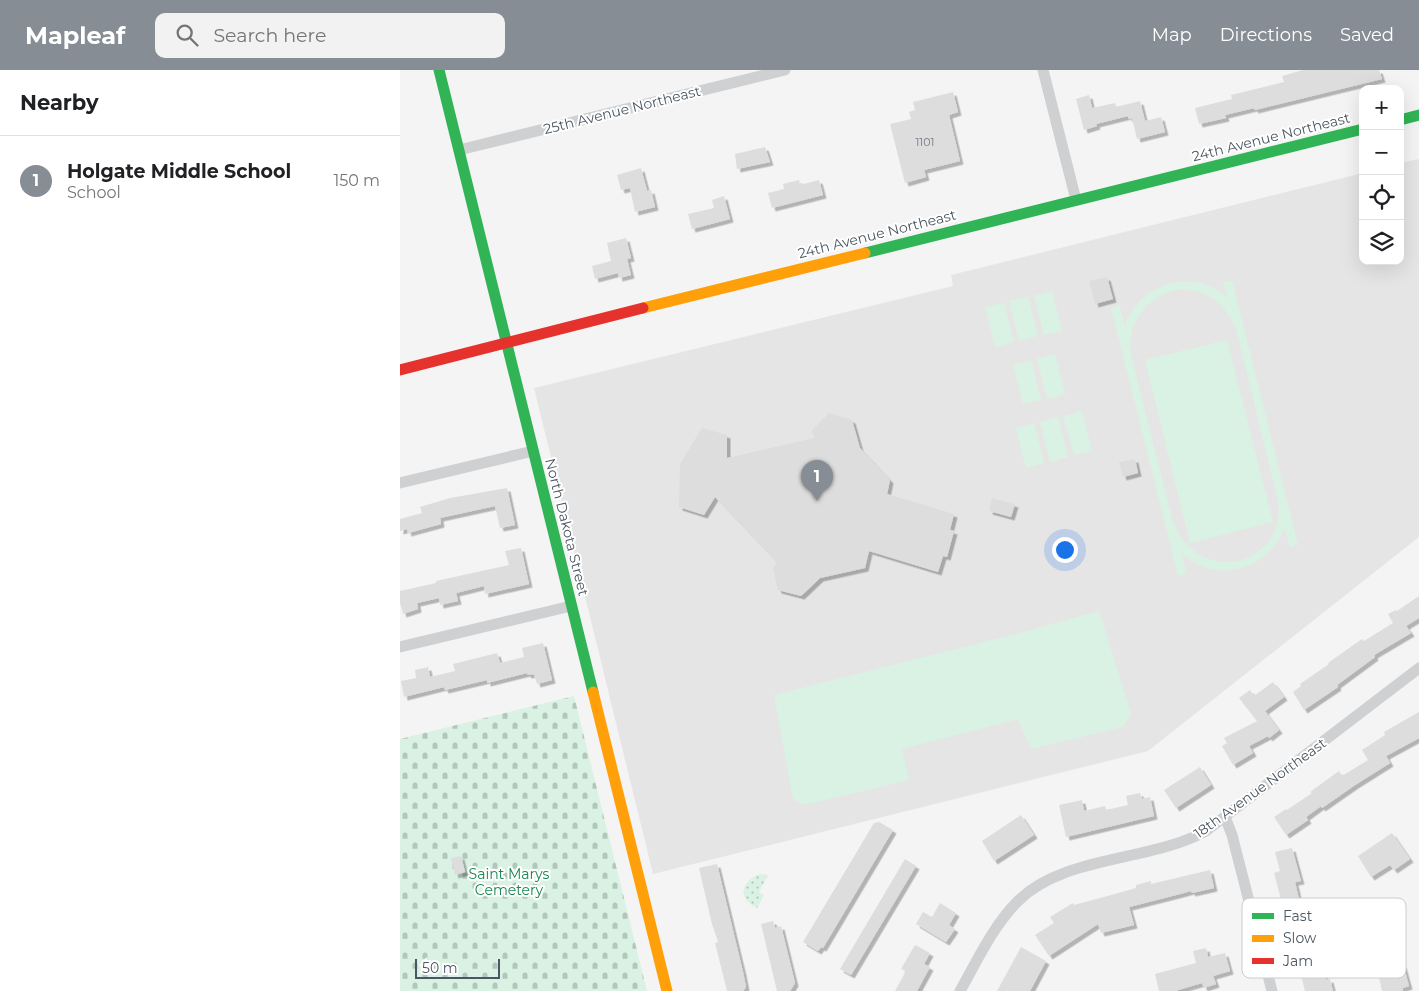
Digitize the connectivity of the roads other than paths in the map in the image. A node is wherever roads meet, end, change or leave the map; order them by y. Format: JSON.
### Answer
{"nodes":[{"id":1,"x":439,"y":70,"type":"edge"},
{"id":2,"x":785,"y":70,"type":"edge"},
{"id":3,"x":1043,"y":70,"type":"edge"},
{"id":4,"x":1419,"y":115,"type":"edge"},
{"id":5,"x":1404,"y":119,"type":"edge"},
{"id":6,"x":1359,"y":130,"type":"edge"},
{"id":7,"x":459,"y":150,"type":"junction"},
{"id":8,"x":1076,"y":200,"type":"junction"},
{"id":9,"x":506,"y":342,"type":"junction"},
{"id":10,"x":400,"y":370,"type":"edge"},
{"id":11,"x":534,"y":451,"type":"junction"},
{"id":12,"x":400,"y":483,"type":"edge"},
{"id":13,"x":571,"y":606,"type":"junction"},
{"id":14,"x":400,"y":647,"type":"edge"},
{"id":15,"x":1419,"y":668,"type":"edge"},
{"id":16,"x":1225,"y":817,"type":"junction"},
{"id":17,"x":1248,"y":898,"type":"edge"},
{"id":18,"x":1269,"y":978,"type":"edge"},
{"id":19,"x":667,"y":991,"type":"edge"},
{"id":20,"x":960,"y":991,"type":"edge"},
{"id":21,"x":1272,"y":991,"type":"edge"}],
"edges":[{"from":1,"to":7,"type":"main road","name":"North Dakota Street"},
{"from":2,"to":7,"type":"street","name":"25th Avenue Northeast"},
{"from":3,"to":8,"type":"street"},
{"from":4,"to":5,"type":"main road"},
{"from":6,"to":8,"type":"main road","name":"24th Avenue Northeast"},
{"from":7,"to":9,"type":"main road","name":"North Dakota Street"},
{"from":8,"to":9,"type":"main road","name":"24th Avenue Northeast"},
{"from":9,"to":10,"type":"main road","name":"24th Avenue Northeast"},
{"from":9,"to":11,"type":"main road","name":"North Dakota Street"},
{"from":11,"to":12,"type":"street"},
{"from":11,"to":13,"type":"main road","name":"North Dakota Street"},
{"from":13,"to":14,"type":"street"},
{"from":13,"to":19,"type":"main road","name":"North Dakota Street"},
{"from":15,"to":16,"type":"street","name":"18th Avenue Northeast"},
{"from":16,"to":17,"type":"street"},
{"from":16,"to":20,"type":"street","name":"18th Avenue Northeast"},
{"from":18,"to":21,"type":"street"}]}
